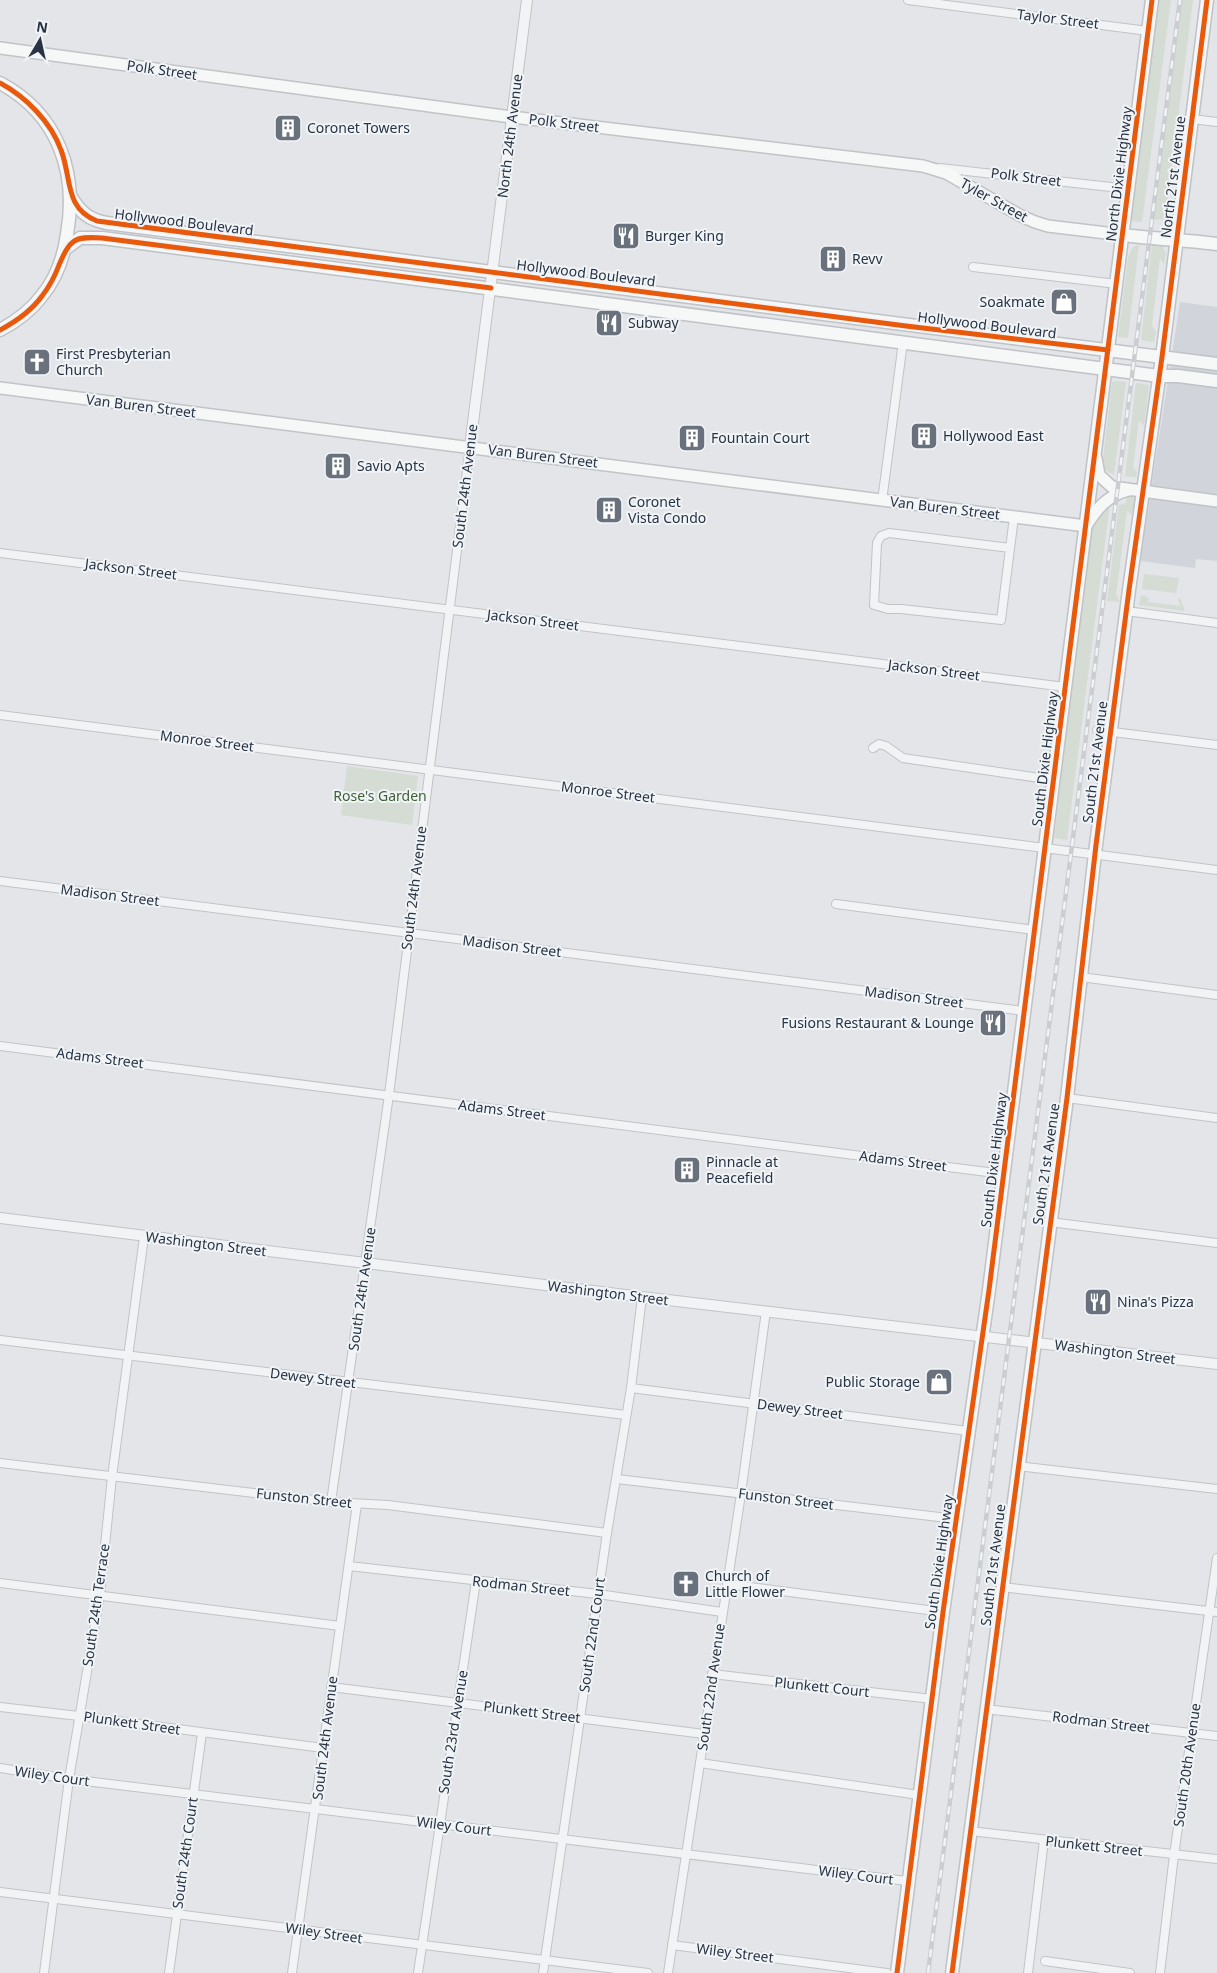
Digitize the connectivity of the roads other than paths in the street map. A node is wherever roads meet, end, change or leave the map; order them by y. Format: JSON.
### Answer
{"nodes":[{"id":1,"x":527,"y":0,"type":"edge"},
{"id":2,"x":908,"y":0,"type":"edge"},
{"id":3,"x":1152,"y":0,"type":"edge"},
{"id":4,"x":1207,"y":0,"type":"edge"},
{"id":5,"x":1213,"y":0,"type":"edge"},
{"id":6,"x":1217,"y":0,"type":"edge"},
{"id":7,"x":1148,"y":31,"type":"junction"},
{"id":8,"x":0,"y":48,"type":"edge"},
{"id":9,"x":0,"y":83,"type":"edge"},
{"id":10,"x":512,"y":117,"type":"junction"},
{"id":11,"x":1192,"y":119,"type":"junction"},
{"id":12,"x":1217,"y":122,"type":"edge"},
{"id":13,"x":923,"y":166,"type":"junction"},
{"id":14,"x":1129,"y":189,"type":"junction"},
{"id":15,"x":71,"y":197,"type":"junction"},
{"id":16,"x":1123,"y":235,"type":"junction"},
{"id":17,"x":1177,"y":240,"type":"junction"},
{"id":18,"x":1217,"y":244,"type":"edge"},
{"id":19,"x":65,"y":249,"type":"junction"},
{"id":20,"x":973,"y":267,"type":"dead end"},
{"id":21,"x":493,"y":272,"type":"junction"},
{"id":22,"x":1116,"y":284,"type":"junction"},
{"id":23,"x":491,"y":288,"type":"junction"},
{"id":24,"x":633,"y":290,"type":"junction"},
{"id":25,"x":594,"y":301,"type":"junction"},
{"id":26,"x":0,"y":330,"type":"edge"},
{"id":27,"x":1020,"y":340,"type":"junction"},
{"id":28,"x":903,"y":342,"type":"junction"},
{"id":29,"x":1022,"y":356,"type":"junction"},
{"id":30,"x":1162,"y":358,"type":"junction"},
{"id":31,"x":1107,"y":360,"type":"junction"},
{"id":32,"x":1217,"y":364,"type":"edge"},
{"id":33,"x":1159,"y":376,"type":"junction"},
{"id":34,"x":1217,"y":381,"type":"edge"},
{"id":35,"x":0,"y":388,"type":"edge"},
{"id":36,"x":470,"y":446,"type":"junction"},
{"id":37,"x":1095,"y":452,"type":"junction"},
{"id":38,"x":1129,"y":490,"type":"junction"},
{"id":39,"x":1142,"y":492,"type":"junction"},
{"id":40,"x":882,"y":501,"type":"junction"},
{"id":41,"x":1217,"y":501,"type":"edge"},
{"id":42,"x":1014,"y":517,"type":"junction"},
{"id":43,"x":1086,"y":526,"type":"junction"},
{"id":44,"x":1010,"y":548,"type":"junction"},
{"id":45,"x":0,"y":553,"type":"edge"},
{"id":46,"x":449,"y":610,"type":"junction"},
{"id":47,"x":1126,"y":611,"type":"junction"},
{"id":48,"x":1217,"y":623,"type":"edge"},
{"id":49,"x":1065,"y":687,"type":"junction"},
{"id":50,"x":0,"y":715,"type":"edge"},
{"id":51,"x":1097,"y":730,"type":"dead end"},
{"id":52,"x":1110,"y":732,"type":"junction"},
{"id":53,"x":1217,"y":745,"type":"edge"},
{"id":54,"x":873,"y":748,"type":"dead end"},
{"id":55,"x":429,"y":769,"type":"junction"},
{"id":56,"x":1054,"y":780,"type":"junction"},
{"id":57,"x":1045,"y":848,"type":"junction"},
{"id":58,"x":1094,"y":854,"type":"junction"},
{"id":59,"x":1217,"y":870,"type":"edge"},
{"id":60,"x":0,"y":881,"type":"edge"},
{"id":61,"x":836,"y":904,"type":"dead end"},
{"id":62,"x":1034,"y":930,"type":"junction"},
{"id":63,"x":409,"y":933,"type":"junction"},
{"id":64,"x":1081,"y":977,"type":"junction"},
{"id":65,"x":1217,"y":995,"type":"edge"},
{"id":66,"x":1024,"y":1011,"type":"junction"},
{"id":67,"x":0,"y":1046,"type":"edge"},
{"id":68,"x":389,"y":1095,"type":"junction"},
{"id":69,"x":1066,"y":1098,"type":"junction"},
{"id":70,"x":1217,"y":1118,"type":"edge"},
{"id":71,"x":1003,"y":1174,"type":"junction"},
{"id":72,"x":0,"y":1218,"type":"edge"},
{"id":73,"x":1050,"y":1222,"type":"junction"},
{"id":74,"x":144,"y":1237,"type":"junction"},
{"id":75,"x":1217,"y":1243,"type":"edge"},
{"id":76,"x":366,"y":1264,"type":"junction"},
{"id":77,"x":642,"y":1297,"type":"junction"},
{"id":78,"x":766,"y":1311,"type":"junction"},
{"id":79,"x":982,"y":1337,"type":"junction"},
{"id":80,"x":0,"y":1340,"type":"edge"},
{"id":81,"x":1033,"y":1342,"type":"junction"},
{"id":82,"x":129,"y":1355,"type":"junction"},
{"id":83,"x":1217,"y":1364,"type":"edge"},
{"id":84,"x":348,"y":1382,"type":"junction"},
{"id":85,"x":631,"y":1388,"type":"junction"},
{"id":86,"x":753,"y":1403,"type":"junction"},
{"id":87,"x":626,"y":1415,"type":"junction"},
{"id":88,"x":968,"y":1431,"type":"junction"},
{"id":89,"x":0,"y":1463,"type":"edge"},
{"id":90,"x":1017,"y":1466,"type":"junction"},
{"id":91,"x":112,"y":1476,"type":"junction"},
{"id":92,"x":617,"y":1479,"type":"junction"},
{"id":93,"x":1217,"y":1489,"type":"edge"},
{"id":94,"x":741,"y":1494,"type":"junction"},
{"id":95,"x":331,"y":1502,"type":"junction"},
{"id":96,"x":357,"y":1504,"type":"junction"},
{"id":97,"x":956,"y":1519,"type":"junction"},
{"id":98,"x":607,"y":1533,"type":"junction"},
{"id":99,"x":1217,"y":1558,"type":"edge"},
{"id":100,"x":349,"y":1566,"type":"junction"},
{"id":101,"x":476,"y":1580,"type":"junction"},
{"id":102,"x":0,"y":1583,"type":"edge"},
{"id":103,"x":727,"y":1584,"type":"junction"},
{"id":104,"x":1002,"y":1587,"type":"junction"},
{"id":105,"x":100,"y":1594,"type":"junction"},
{"id":106,"x":598,"y":1594,"type":"junction"},
{"id":107,"x":722,"y":1612,"type":"junction"},
{"id":108,"x":943,"y":1612,"type":"junction"},
{"id":109,"x":1213,"y":1612,"type":"edge"},
{"id":110,"x":340,"y":1626,"type":"junction"},
{"id":111,"x":712,"y":1674,"type":"junction"},
{"id":112,"x":331,"y":1687,"type":"junction"},
{"id":113,"x":932,"y":1699,"type":"junction"},
{"id":114,"x":457,"y":1702,"type":"junction"},
{"id":115,"x":0,"y":1707,"type":"edge"},
{"id":116,"x":985,"y":1709,"type":"junction"},
{"id":117,"x":79,"y":1716,"type":"junction"},
{"id":118,"x":580,"y":1717,"type":"junction"},
{"id":119,"x":202,"y":1733,"type":"junction"},
{"id":120,"x":1192,"y":1733,"type":"junction"},
{"id":121,"x":704,"y":1734,"type":"junction"},
{"id":122,"x":1217,"y":1736,"type":"edge"},
{"id":123,"x":323,"y":1748,"type":"junction"},
{"id":124,"x":700,"y":1763,"type":"junction"},
{"id":125,"x":0,"y":1768,"type":"edge"},
{"id":126,"x":69,"y":1779,"type":"junction"},
{"id":127,"x":193,"y":1794,"type":"junction"},
{"id":128,"x":919,"y":1794,"type":"junction"},
{"id":129,"x":316,"y":1808,"type":"junction"},
{"id":130,"x":439,"y":1824,"type":"junction"},
{"id":131,"x":970,"y":1831,"type":"junction"},
{"id":132,"x":562,"y":1839,"type":"junction"},
{"id":133,"x":1044,"y":1840,"type":"junction"},
{"id":134,"x":687,"y":1854,"type":"junction"},
{"id":135,"x":1174,"y":1855,"type":"junction"},
{"id":136,"x":1217,"y":1859,"type":"edge"},
{"id":137,"x":908,"y":1881,"type":"junction"},
{"id":138,"x":0,"y":1892,"type":"edge"},
{"id":139,"x":54,"y":1899,"type":"junction"},
{"id":140,"x":177,"y":1913,"type":"junction"},
{"id":141,"x":298,"y":1929,"type":"junction"},
{"id":142,"x":672,"y":1945,"type":"junction"},
{"id":143,"x":422,"y":1946,"type":"junction"},
{"id":144,"x":545,"y":1959,"type":"junction"},
{"id":145,"x":1045,"y":1961,"type":"dead end"},
{"id":146,"x":44,"y":1973,"type":"edge"},
{"id":147,"x":169,"y":1973,"type":"edge"},
{"id":148,"x":292,"y":1973,"type":"edge"},
{"id":149,"x":418,"y":1973,"type":"edge"},
{"id":150,"x":543,"y":1973,"type":"edge"},
{"id":151,"x":648,"y":1973,"type":"edge"},
{"id":152,"x":668,"y":1973,"type":"edge"},
{"id":153,"x":887,"y":1973,"type":"edge"},
{"id":154,"x":897,"y":1973,"type":"edge"},
{"id":155,"x":952,"y":1973,"type":"edge"},
{"id":156,"x":1028,"y":1973,"type":"edge"},
{"id":157,"x":1130,"y":1973,"type":"edge"},
{"id":158,"x":1160,"y":1973,"type":"edge"}],
"edges":[{"from":1,"to":10,"type":"street","name":"North 24th Avenue"},
{"from":2,"to":7,"type":"street","name":"Taylor Street"},
{"from":3,"to":7,"type":"main road","name":"North Dixie Highway"},
{"from":4,"to":11,"type":"main road","name":"North 21st Avenue"},
{"from":5,"to":6,"type":"street"},
{"from":7,"to":14,"type":"main road","name":"North Dixie Highway"},
{"from":8,"to":10,"type":"main road","name":"Polk Street"},
{"from":9,"to":15,"type":"main road"},
{"from":10,"to":13,"type":"main road","name":"Polk Street"},
{"from":10,"to":21,"type":"street","name":"North 24th Avenue"},
{"from":11,"to":12,"type":"street"},
{"from":11,"to":17,"type":"main road","name":"North 21st Avenue"},
{"from":13,"to":14,"type":"street","name":"Polk Street"},
{"from":13,"to":16,"type":"main road","name":"Tyler Street"},
{"from":14,"to":16,"type":"main road","name":"North Dixie Highway"},
{"from":15,"to":19,"type":"main road"},
{"from":15,"to":21,"type":"main road","name":"Hollywood Boulevard"},
{"from":16,"to":17,"type":"main road","name":"Tyler Street"},
{"from":16,"to":22,"type":"main road","name":"North Dixie Highway"},
{"from":17,"to":18,"type":"main road","name":"Tyler Street"},
{"from":17,"to":30,"type":"main road","name":"North 21st Avenue"},
{"from":19,"to":23,"type":"main road","name":"Hollywood Boulevard"},
{"from":19,"to":26,"type":"main road"},
{"from":20,"to":22,"type":"street"},
{"from":21,"to":23,"type":"street","name":"South 24th Avenue"},
{"from":21,"to":24,"type":"main road","name":"Hollywood Boulevard"},
{"from":22,"to":31,"type":"main road","name":"North Dixie Highway"},
{"from":23,"to":25,"type":"main road","name":"Hollywood Boulevard"},
{"from":23,"to":36,"type":"street","name":"South 24th Avenue"},
{"from":24,"to":25,"type":"main road"},
{"from":24,"to":27,"type":"main road","name":"Hollywood Boulevard"},
{"from":25,"to":28,"type":"main road","name":"Hollywood Boulevard"},
{"from":27,"to":29,"type":"main road"},
{"from":27,"to":31,"type":"main road","name":"Hollywood Boulevard"},
{"from":28,"to":29,"type":"main road","name":"Hollywood Boulevard"},
{"from":28,"to":40,"type":"street"},
{"from":29,"to":31,"type":"main road","name":"Hollywood Boulevard"},
{"from":30,"to":31,"type":"main road","name":"Hollywood Boulevard"},
{"from":30,"to":32,"type":"main road","name":"Hollywood Boulevard"},
{"from":30,"to":33,"type":"main road","name":"South 21st Avenue"},
{"from":31,"to":33,"type":"main road","name":"Hollywood Boulevard"},
{"from":31,"to":37,"type":"main road","name":"South Dixie Highway"},
{"from":33,"to":34,"type":"main road","name":"Hollywood Boulevard"},
{"from":33,"to":39,"type":"main road","name":"South 21st Avenue"},
{"from":35,"to":36,"type":"main road","name":"Van Buren Street"},
{"from":36,"to":40,"type":"main road","name":"Van Buren Street"},
{"from":36,"to":46,"type":"street","name":"South 24th Avenue"},
{"from":37,"to":38,"type":"main road"},
{"from":37,"to":43,"type":"main road","name":"South Dixie Highway"},
{"from":38,"to":39,"type":"main road"},
{"from":38,"to":43,"type":"main road"},
{"from":39,"to":41,"type":"main road"},
{"from":39,"to":47,"type":"main road","name":"South 21st Avenue"},
{"from":40,"to":42,"type":"main road","name":"Van Buren Street"},
{"from":42,"to":43,"type":"main road","name":"Van Buren Street"},
{"from":42,"to":44,"type":"street"},
{"from":43,"to":49,"type":"main road","name":"South Dixie Highway"},
{"from":44,"to":44,"type":"street"},
{"from":45,"to":46,"type":"street","name":"Jackson Street"},
{"from":46,"to":49,"type":"street","name":"Jackson Street"},
{"from":46,"to":55,"type":"street","name":"South 24th Avenue"},
{"from":47,"to":48,"type":"street"},
{"from":47,"to":52,"type":"main road","name":"South 21st Avenue"},
{"from":49,"to":56,"type":"main road","name":"South Dixie Highway"},
{"from":50,"to":55,"type":"street","name":"Monroe Street"},
{"from":51,"to":52,"type":"street"},
{"from":52,"to":53,"type":"street"},
{"from":52,"to":58,"type":"main road","name":"South 21st Avenue"},
{"from":54,"to":56,"type":"street"},
{"from":55,"to":57,"type":"street","name":"Monroe Street"},
{"from":55,"to":63,"type":"street","name":"South 24th Avenue"},
{"from":56,"to":57,"type":"main road","name":"South Dixie Highway"},
{"from":57,"to":58,"type":"street","name":"Monroe Street"},
{"from":57,"to":62,"type":"main road","name":"South Dixie Highway"},
{"from":58,"to":59,"type":"street","name":"Monroe Street"},
{"from":58,"to":64,"type":"main road","name":"South 21st Avenue"},
{"from":60,"to":63,"type":"street","name":"Madison Street"},
{"from":61,"to":62,"type":"street"},
{"from":62,"to":66,"type":"main road","name":"South Dixie Highway"},
{"from":63,"to":66,"type":"street","name":"Madison Street"},
{"from":63,"to":68,"type":"street","name":"South 24th Avenue"},
{"from":64,"to":65,"type":"street"},
{"from":64,"to":69,"type":"main road","name":"South 21st Avenue"},
{"from":66,"to":71,"type":"main road","name":"South Dixie Highway"},
{"from":67,"to":68,"type":"street","name":"Adams Street"},
{"from":68,"to":71,"type":"street","name":"Adams Street"},
{"from":68,"to":76,"type":"street","name":"South 24th Avenue"},
{"from":69,"to":70,"type":"street"},
{"from":69,"to":73,"type":"main road","name":"South 21st Avenue"},
{"from":71,"to":79,"type":"main road","name":"South Dixie Highway"},
{"from":72,"to":74,"type":"street","name":"Washington Street"},
{"from":73,"to":75,"type":"street"},
{"from":73,"to":81,"type":"main road","name":"South 21st Avenue"},
{"from":74,"to":76,"type":"street","name":"Washington Street"},
{"from":74,"to":82,"type":"street","name":"South 24th Terrace"},
{"from":76,"to":77,"type":"street","name":"Washington Street"},
{"from":76,"to":84,"type":"street","name":"South 24th Avenue"},
{"from":77,"to":78,"type":"street","name":"Washington Street"},
{"from":77,"to":85,"type":"street","name":"South 22nd Court"},
{"from":78,"to":79,"type":"street","name":"Washington Street"},
{"from":78,"to":86,"type":"street","name":"South 22nd Avenue"},
{"from":79,"to":81,"type":"street","name":"Washington Street"},
{"from":79,"to":88,"type":"main road","name":"South Dixie Highway"},
{"from":80,"to":82,"type":"street","name":"Dewey Street"},
{"from":81,"to":83,"type":"street","name":"Washington Street"},
{"from":81,"to":90,"type":"main road","name":"South 21st Avenue"},
{"from":82,"to":84,"type":"street","name":"Dewey Street"},
{"from":82,"to":91,"type":"street","name":"South 24th Terrace"},
{"from":84,"to":87,"type":"street","name":"Dewey Street"},
{"from":84,"to":95,"type":"street","name":"South 24th Avenue"},
{"from":85,"to":86,"type":"street","name":"Dewey Street"},
{"from":85,"to":87,"type":"street","name":"South 22nd Court"},
{"from":86,"to":88,"type":"street","name":"Dewey Street"},
{"from":86,"to":94,"type":"street","name":"South 22nd Avenue"},
{"from":87,"to":92,"type":"street","name":"South 22nd Court"},
{"from":88,"to":97,"type":"main road","name":"South Dixie Highway"},
{"from":89,"to":91,"type":"street","name":"Funston Street"},
{"from":90,"to":93,"type":"street"},
{"from":90,"to":104,"type":"main road","name":"South 21st Avenue"},
{"from":91,"to":95,"type":"street","name":"Funston Street"},
{"from":91,"to":105,"type":"street","name":"South 24th Terrace"},
{"from":92,"to":94,"type":"street","name":"Funston Street"},
{"from":92,"to":98,"type":"street","name":"South 22nd Court"},
{"from":94,"to":97,"type":"street","name":"Funston Street"},
{"from":94,"to":103,"type":"street","name":"South 22nd Avenue"},
{"from":95,"to":96,"type":"street","name":"Funston Street"},
{"from":96,"to":98,"type":"street","name":"Funston Street"},
{"from":96,"to":100,"type":"street","name":"South 24th Avenue"},
{"from":97,"to":108,"type":"main road","name":"South Dixie Highway"},
{"from":98,"to":106,"type":"street","name":"South 22nd Court"},
{"from":99,"to":109,"type":"street","name":"South 20th Avenue"},
{"from":100,"to":101,"type":"street","name":"Rodman Street"},
{"from":100,"to":110,"type":"street","name":"South 24th Avenue"},
{"from":101,"to":106,"type":"street","name":"Rodman Street"},
{"from":101,"to":114,"type":"street","name":"South 23rd Avenue"},
{"from":102,"to":105,"type":"street"},
{"from":103,"to":107,"type":"street","name":"South 22nd Avenue"},
{"from":103,"to":108,"type":"street"},
{"from":104,"to":109,"type":"street"},
{"from":104,"to":116,"type":"main road","name":"South 21st Avenue"},
{"from":105,"to":110,"type":"street"},
{"from":105,"to":117,"type":"street","name":"South 24th Terrace"},
{"from":106,"to":107,"type":"street","name":"Rodman Street"},
{"from":106,"to":118,"type":"street","name":"South 22nd Court"},
{"from":107,"to":111,"type":"street","name":"South 22nd Avenue"},
{"from":108,"to":113,"type":"main road","name":"South Dixie Highway"},
{"from":109,"to":120,"type":"street","name":"South 20th Avenue"},
{"from":110,"to":112,"type":"street","name":"South 24th Avenue"},
{"from":111,"to":113,"type":"street","name":"Plunkett Court"},
{"from":111,"to":121,"type":"street","name":"South 22nd Avenue"},
{"from":112,"to":114,"type":"street","name":"Plunkett Street"},
{"from":112,"to":123,"type":"street","name":"South 24th Avenue"},
{"from":113,"to":128,"type":"main road","name":"South Dixie Highway"},
{"from":114,"to":118,"type":"street","name":"Plunkett Street"},
{"from":114,"to":130,"type":"street","name":"South 23rd Avenue"},
{"from":115,"to":117,"type":"street","name":"Plunkett Street"},
{"from":116,"to":120,"type":"street","name":"Rodman Street"},
{"from":116,"to":131,"type":"main road","name":"South 21st Avenue"},
{"from":117,"to":119,"type":"street","name":"Plunkett Street"},
{"from":117,"to":126,"type":"street","name":"South 24th Terrace"},
{"from":118,"to":121,"type":"street","name":"Plunkett Street"},
{"from":118,"to":132,"type":"street","name":"South 22nd Court"},
{"from":119,"to":123,"type":"street","name":"Plunkett Street"},
{"from":119,"to":127,"type":"street","name":"South 24th Court"},
{"from":120,"to":122,"type":"street","name":"Rodman Street"},
{"from":120,"to":135,"type":"street","name":"South 20th Avenue"},
{"from":121,"to":124,"type":"street","name":"South 22nd Avenue"},
{"from":123,"to":129,"type":"street","name":"South 24th Avenue"},
{"from":124,"to":128,"type":"street"},
{"from":124,"to":134,"type":"street","name":"South 22nd Avenue"},
{"from":125,"to":126,"type":"street","name":"Wiley Court"},
{"from":126,"to":127,"type":"street","name":"Wiley Court"},
{"from":126,"to":139,"type":"street","name":"South 24th Terrace"},
{"from":127,"to":129,"type":"street","name":"Wiley Court"},
{"from":127,"to":140,"type":"street","name":"South 24th Court"},
{"from":128,"to":137,"type":"main road","name":"South Dixie Highway"},
{"from":129,"to":130,"type":"street","name":"Wiley Court"},
{"from":129,"to":141,"type":"street","name":"South 24th Avenue"},
{"from":130,"to":132,"type":"street","name":"Wiley Court"},
{"from":130,"to":143,"type":"street","name":"South 23rd Avenue"},
{"from":131,"to":133,"type":"street","name":"Plunkett Street"},
{"from":131,"to":155,"type":"main road","name":"South 21st Avenue"},
{"from":132,"to":134,"type":"street","name":"Wiley Court"},
{"from":132,"to":144,"type":"street","name":"South 22nd Court"},
{"from":133,"to":135,"type":"street","name":"Plunkett Street"},
{"from":133,"to":156,"type":"street"},
{"from":134,"to":137,"type":"street","name":"Wiley Court"},
{"from":134,"to":142,"type":"street","name":"South 22nd Avenue"},
{"from":135,"to":136,"type":"street","name":"Plunkett Street"},
{"from":135,"to":158,"type":"street","name":"South 20th Avenue"},
{"from":137,"to":154,"type":"main road","name":"South Dixie Highway"},
{"from":138,"to":139,"type":"street","name":"Wiley Street"},
{"from":139,"to":140,"type":"street","name":"Wiley Street"},
{"from":139,"to":146,"type":"street","name":"South 24th Terrace"},
{"from":140,"to":141,"type":"street","name":"Wiley Street"},
{"from":140,"to":147,"type":"street","name":"South 24th Court"},
{"from":141,"to":143,"type":"street","name":"Wiley Street"},
{"from":141,"to":148,"type":"street","name":"South 24th Avenue"},
{"from":142,"to":152,"type":"street","name":"South 22nd Avenue"},
{"from":142,"to":153,"type":"street","name":"Wiley Street"},
{"from":143,"to":144,"type":"street","name":"Wiley Street"},
{"from":143,"to":149,"type":"street","name":"South 23rd Avenue"},
{"from":144,"to":150,"type":"street","name":"South 22nd Court"},
{"from":144,"to":151,"type":"street","name":"Wiley Street"},
{"from":145,"to":157,"type":"street"}]}
